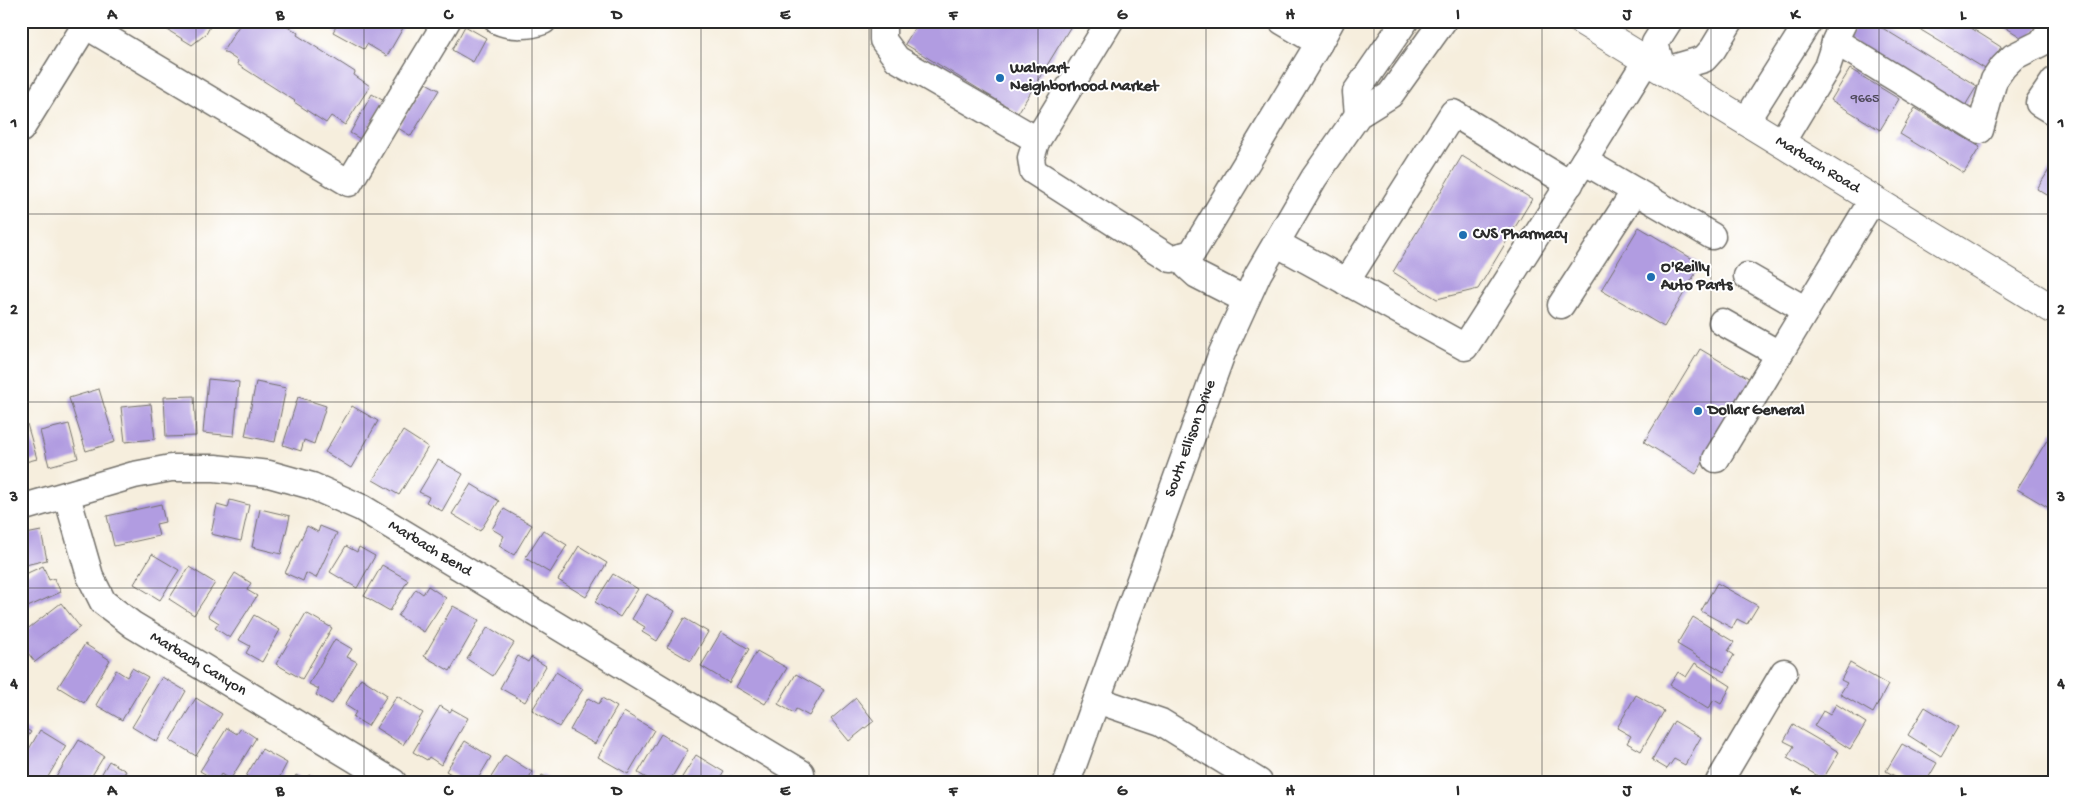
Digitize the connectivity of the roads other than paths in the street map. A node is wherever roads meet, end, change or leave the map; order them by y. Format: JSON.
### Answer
{"nodes":[{"id":1,"x":448,"y":21,"type":"edge"},
{"id":2,"x":498,"y":21,"type":"edge"},
{"id":3,"x":543,"y":21,"type":"edge"},
{"id":4,"x":883,"y":21,"type":"edge"},
{"id":5,"x":1110,"y":21,"type":"edge"},
{"id":6,"x":1405,"y":21,"type":"edge"},
{"id":7,"x":1443,"y":21,"type":"edge"},
{"id":8,"x":1668,"y":21,"type":"edge"},
{"id":9,"x":1730,"y":21,"type":"edge"},
{"id":10,"x":1809,"y":21,"type":"edge"},
{"id":11,"x":1587,"y":22,"type":"edge"},
{"id":12,"x":87,"y":23,"type":"edge"},
{"id":13,"x":2054,"y":24,"type":"edge"},
{"id":14,"x":1306,"y":27,"type":"edge"},
{"id":15,"x":1840,"y":31,"type":"edge"},
{"id":16,"x":1655,"y":66,"type":"junction"},
{"id":17,"x":2054,"y":81,"type":"edge"},
{"id":18,"x":2046,"y":108,"type":"edge"},
{"id":19,"x":1358,"y":115,"type":"junction"},
{"id":20,"x":1746,"y":121,"type":"junction"},
{"id":21,"x":21,"y":129,"type":"edge"},
{"id":22,"x":1038,"y":140,"type":"junction"},
{"id":23,"x":1781,"y":143,"type":"junction"},
{"id":24,"x":1584,"y":161,"type":"junction"},
{"id":25,"x":1570,"y":184,"type":"junction"},
{"id":26,"x":1635,"y":191,"type":"junction"},
{"id":27,"x":1873,"y":199,"type":"junction"},
{"id":28,"x":1712,"y":236,"type":"dead end"},
{"id":29,"x":1276,"y":243,"type":"junction"},
{"id":30,"x":1182,"y":256,"type":"junction"},
{"id":31,"x":1747,"y":276,"type":"dead end"},
{"id":32,"x":1346,"y":282,"type":"junction"},
{"id":33,"x":1246,"y":300,"type":"junction"},
{"id":34,"x":1561,"y":305,"type":"dead end"},
{"id":35,"x":1806,"y":310,"type":"junction"},
{"id":36,"x":2054,"y":310,"type":"edge"},
{"id":37,"x":1722,"y":322,"type":"dead end"},
{"id":38,"x":1779,"y":354,"type":"junction"},
{"id":39,"x":1716,"y":459,"type":"dead end"},
{"id":40,"x":67,"y":496,"type":"junction"},
{"id":41,"x":21,"y":508,"type":"edge"},
{"id":42,"x":1784,"y":672,"type":"dead end"},
{"id":43,"x":1097,"y":700,"type":"junction"},
{"id":44,"x":798,"y":777,"type":"edge"},
{"id":45,"x":393,"y":782,"type":"edge"},
{"id":46,"x":1067,"y":782,"type":"edge"},
{"id":47,"x":1260,"y":782,"type":"edge"},
{"id":48,"x":1719,"y":782,"type":"edge"}],
"edges":[{"from":1,"to":12,"type":"street"},
{"from":2,"to":3,"type":"street"},
{"from":4,"to":22,"type":"street"},
{"from":5,"to":22,"type":"street"},
{"from":6,"to":19,"type":"street"},
{"from":7,"to":19,"type":"street","name":"South Ellison Drive"},
{"from":8,"to":16,"type":"street"},
{"from":9,"to":16,"type":"street"},
{"from":10,"to":20,"type":"street"},
{"from":11,"to":16,"type":"main road","name":"Marbach Road"},
{"from":12,"to":21,"type":"street"},
{"from":13,"to":15,"type":"street"},
{"from":14,"to":30,"type":"street"},
{"from":15,"to":23,"type":"street"},
{"from":16,"to":20,"type":"main road","name":"Marbach Road"},
{"from":16,"to":24,"type":"street"},
{"from":17,"to":18,"type":"street"},
{"from":19,"to":29,"type":"street","name":"South Ellison Drive"},
{"from":20,"to":23,"type":"main road","name":"Marbach Road"},
{"from":22,"to":30,"type":"street"},
{"from":23,"to":27,"type":"main road","name":"Marbach Road"},
{"from":24,"to":25,"type":"street"},
{"from":24,"to":26,"type":"street"},
{"from":25,"to":32,"type":"street"},
{"from":25,"to":32,"type":"street"},
{"from":26,"to":28,"type":"street"},
{"from":26,"to":34,"type":"street"},
{"from":27,"to":35,"type":"street"},
{"from":27,"to":36,"type":"main road","name":"Marbach Road"},
{"from":29,"to":32,"type":"street"},
{"from":29,"to":33,"type":"street","name":"South Ellison Drive"},
{"from":30,"to":33,"type":"street"},
{"from":31,"to":35,"type":"street"},
{"from":33,"to":43,"type":"street","name":"South Ellison Drive"},
{"from":35,"to":38,"type":"street"},
{"from":37,"to":38,"type":"street"},
{"from":38,"to":39,"type":"street"},
{"from":40,"to":41,"type":"street","name":"Marbach Bend"},
{"from":40,"to":44,"type":"street","name":"Marbach Bend"},
{"from":40,"to":45,"type":"street","name":"Marbach Canyon"},
{"from":42,"to":48,"type":"street"},
{"from":43,"to":46,"type":"street","name":"South Ellison Drive"},
{"from":43,"to":47,"type":"street"}]}
